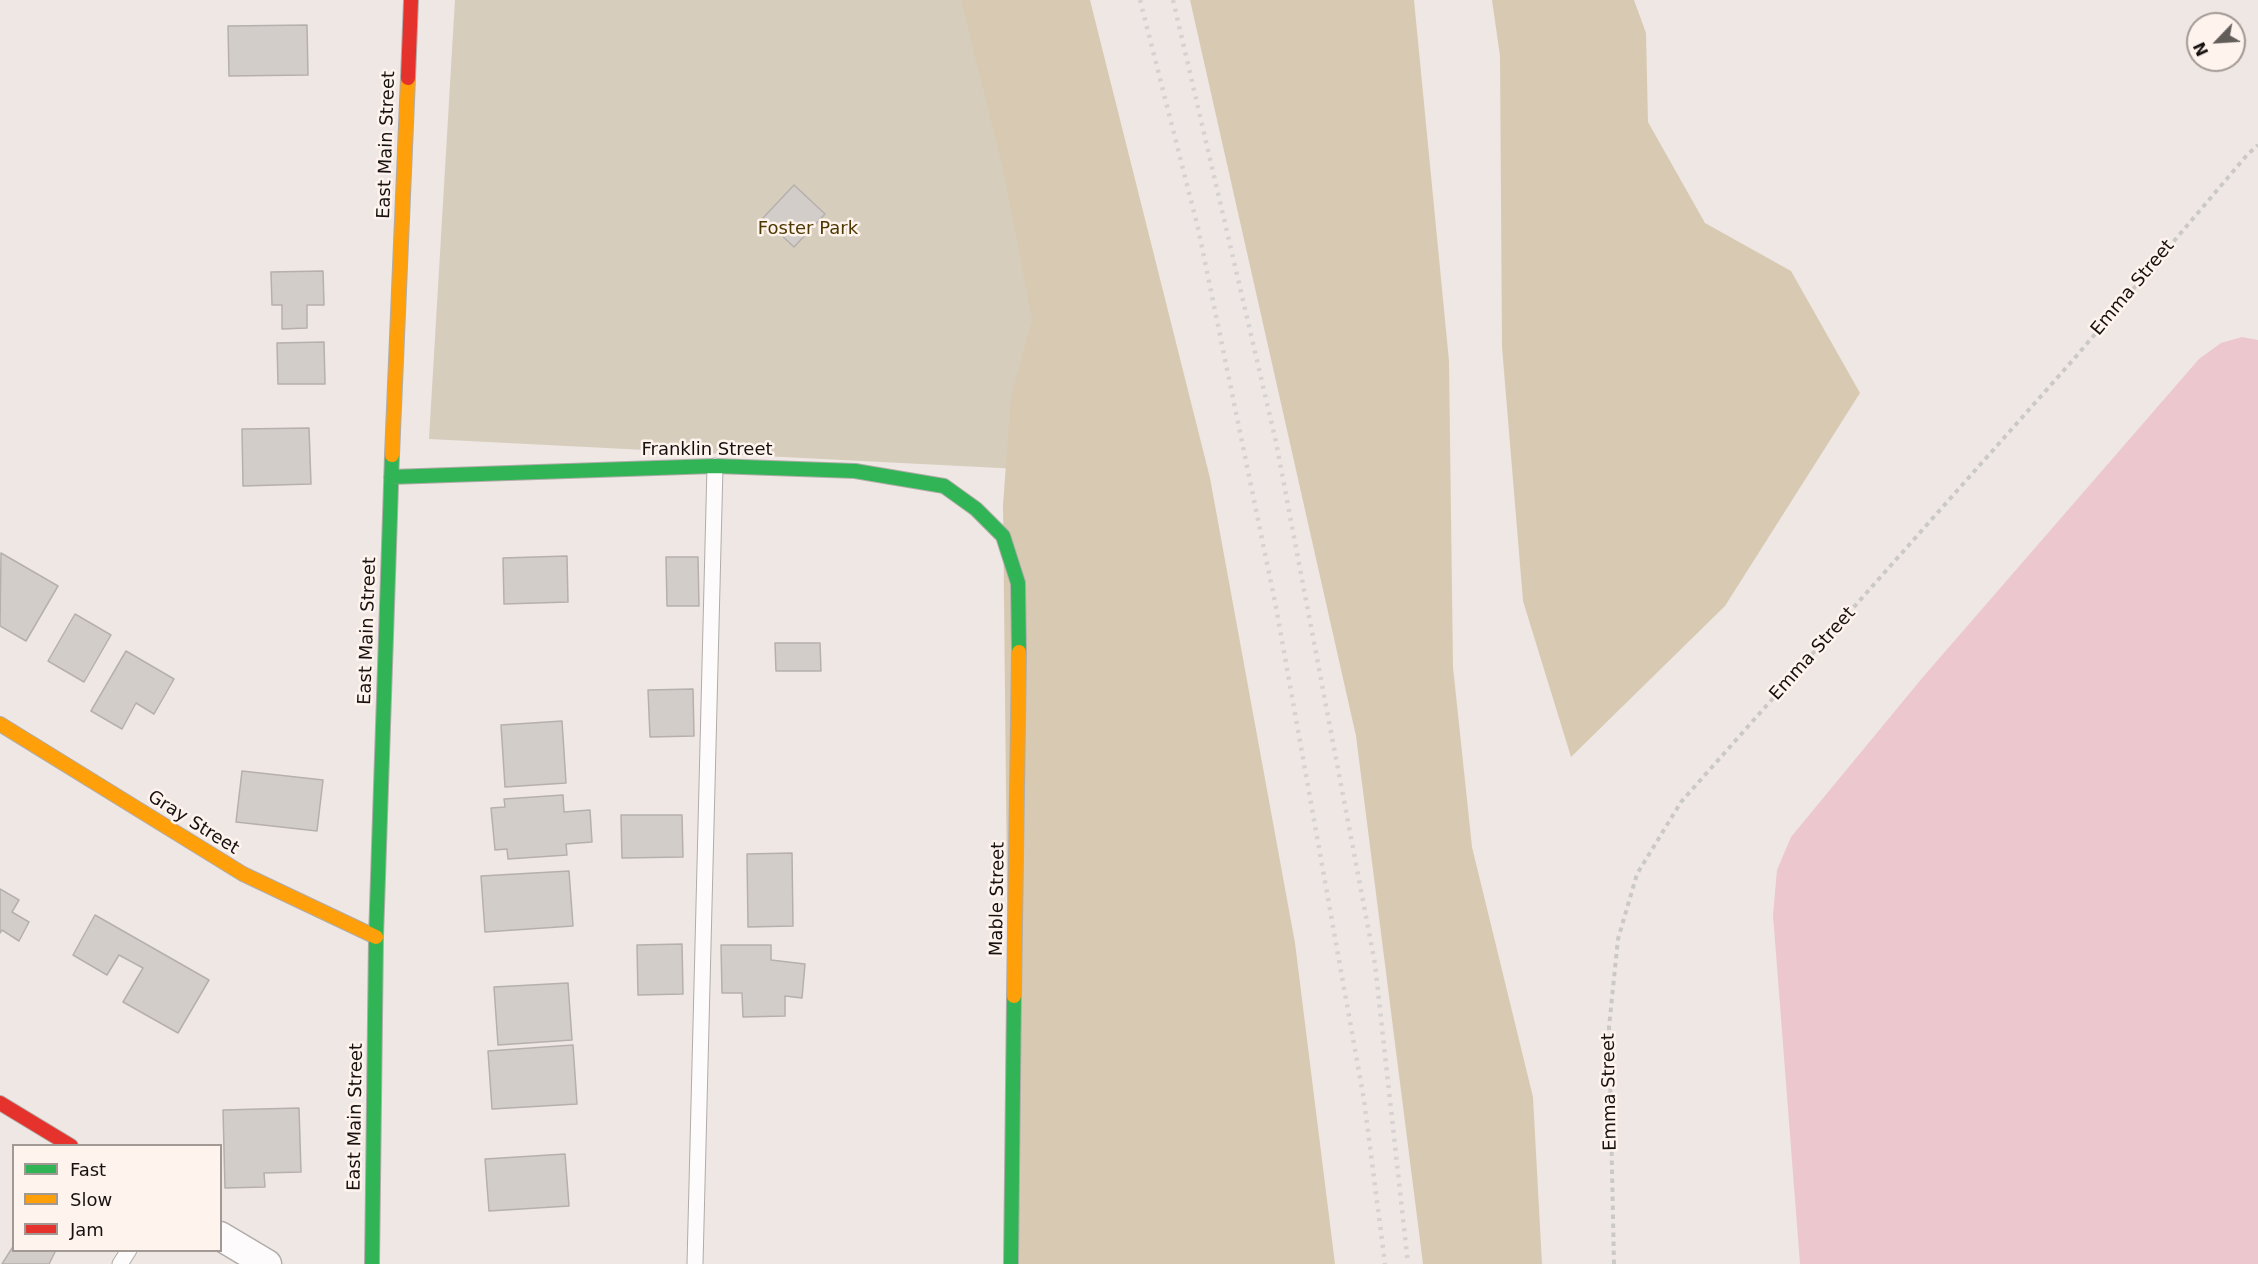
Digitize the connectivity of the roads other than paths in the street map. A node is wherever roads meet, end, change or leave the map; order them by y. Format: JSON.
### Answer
{"nodes":[{"id":1,"x":411,"y":0,"type":"edge"},
{"id":2,"x":716,"y":466,"type":"junction"},
{"id":3,"x":391,"y":477,"type":"junction"},
{"id":4,"x":1003,"y":536,"type":"joint"},
{"id":5,"x":0,"y":724,"type":"edge"},
{"id":6,"x":376,"y":938,"type":"junction"},
{"id":7,"x":0,"y":1103,"type":"edge"},
{"id":8,"x":68,"y":1144,"type":"edge"},
{"id":9,"x":222,"y":1237,"type":"edge"},
{"id":10,"x":267,"y":1264,"type":"edge"},
{"id":11,"x":372,"y":1264,"type":"edge"},
{"id":12,"x":695,"y":1264,"type":"edge"},
{"id":13,"x":1011,"y":1264,"type":"edge"}],
"edges":[{"from":1,"to":3,"type":"street","name":"East Main Street"},
{"from":2,"to":3,"type":"street","name":"Franklin Street"},
{"from":2,"to":4,"type":"street","name":"Franklin Street"},
{"from":2,"to":12,"type":"lane"},
{"from":3,"to":6,"type":"street","name":"East Main Street"},
{"from":4,"to":13,"type":"street","name":"Mable Street"},
{"from":5,"to":6,"type":"street","name":"Gray Street"},
{"from":6,"to":11,"type":"street","name":"East Main Street"},
{"from":7,"to":8,"type":"street"},
{"from":9,"to":10,"type":"street"}]}
